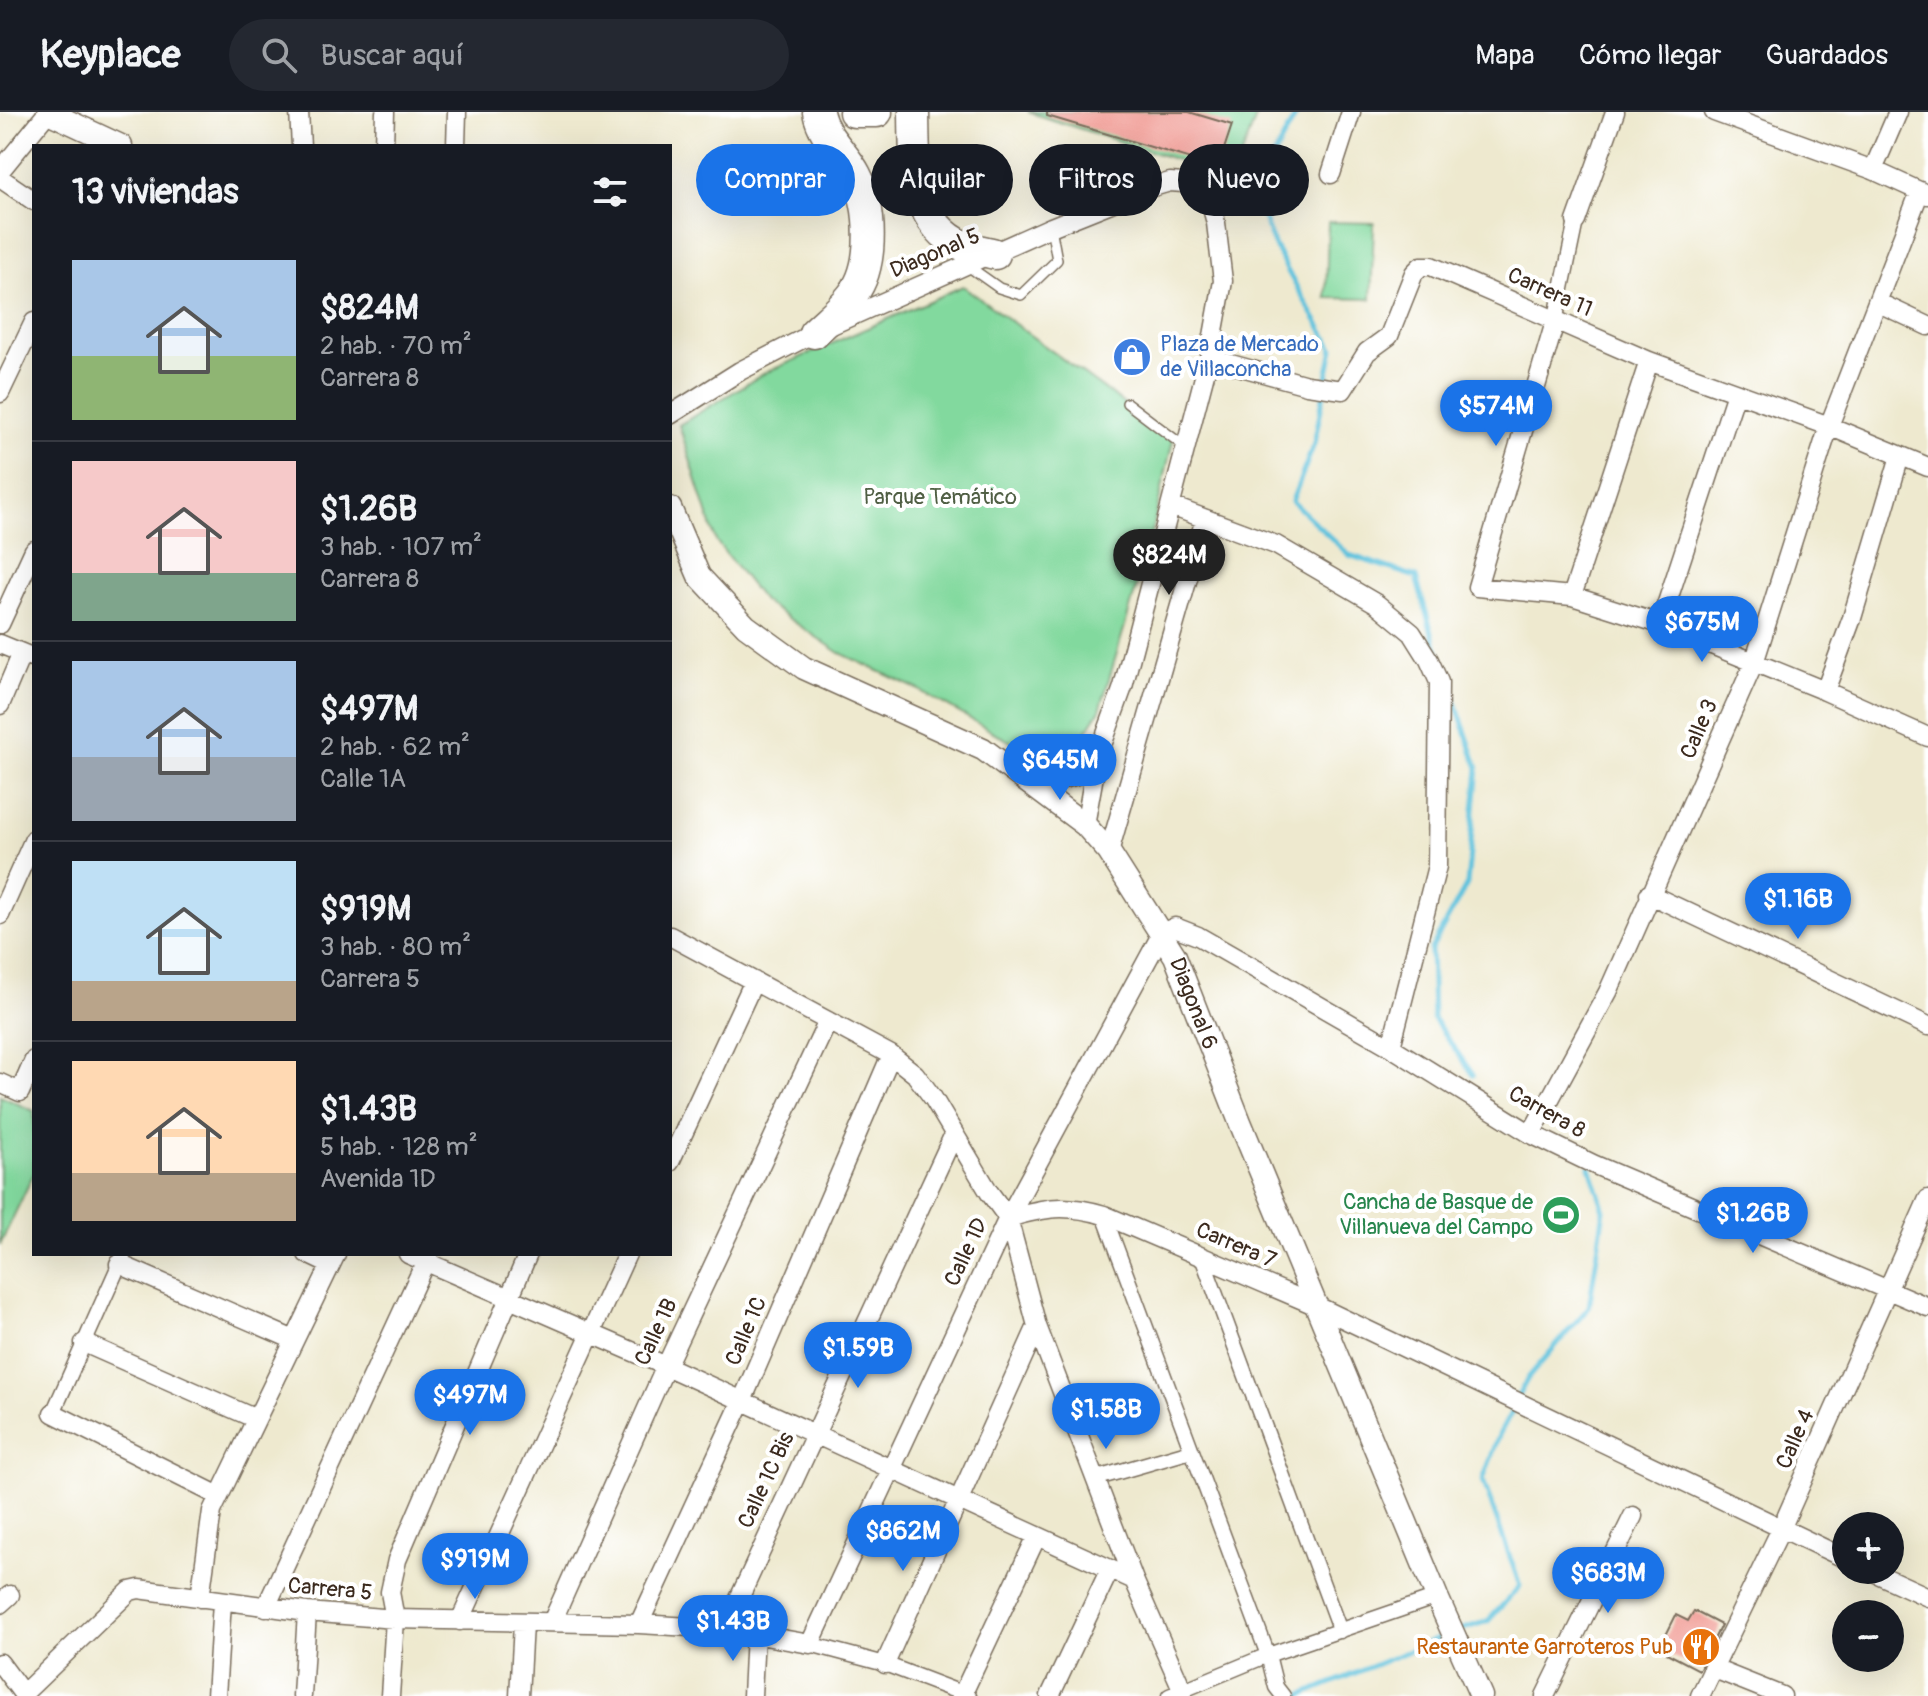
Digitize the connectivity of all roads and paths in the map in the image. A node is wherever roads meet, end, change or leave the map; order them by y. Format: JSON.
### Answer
{"nodes":[{"id":1,"x":48,"y":112,"type":"edge"},
{"id":2,"x":299,"y":112,"type":"edge"},
{"id":3,"x":385,"y":112,"type":"edge"},
{"id":4,"x":457,"y":112,"type":"edge"},
{"id":5,"x":818,"y":112,"type":"edge"},
{"id":6,"x":854,"y":112,"type":"edge"},
{"id":7,"x":877,"y":112,"type":"edge"},
{"id":8,"x":914,"y":112,"type":"edge"},
{"id":9,"x":1351,"y":112,"type":"edge"},
{"id":10,"x":1615,"y":112,"type":"edge"},
{"id":11,"x":1714,"y":112,"type":"edge"},
{"id":12,"x":1898,"y":112,"type":"edge"},
{"id":13,"x":117,"y":144,"type":"edge"},
{"id":14,"x":301,"y":144,"type":"edge"},
{"id":15,"x":384,"y":144,"type":"edge"},
{"id":16,"x":456,"y":144,"type":"edge"},
{"id":17,"x":1873,"y":170,"type":"junction"},
{"id":18,"x":0,"y":171,"type":"edge"},
{"id":19,"x":1331,"y":174,"type":"dead end"},
{"id":20,"x":0,"y":178,"type":"edge"},
{"id":21,"x":1924,"y":193,"type":"edge"},
{"id":22,"x":32,"y":200,"type":"edge"},
{"id":23,"x":1576,"y":221,"type":"joint"},
{"id":24,"x":1051,"y":227,"type":"junction"},
{"id":25,"x":995,"y":254,"type":"junction"},
{"id":26,"x":966,"y":265,"type":"junction"},
{"id":27,"x":1877,"y":302,"type":"junction"},
{"id":28,"x":1555,"y":322,"type":"junction"},
{"id":29,"x":32,"y":326,"type":"edge"},
{"id":30,"x":1928,"y":326,"type":"edge"},
{"id":31,"x":814,"y":333,"type":"junction"},
{"id":32,"x":1209,"y":358,"type":"junction"},
{"id":33,"x":1649,"y":361,"type":"junction"},
{"id":34,"x":0,"y":393,"type":"edge"},
{"id":35,"x":1736,"y":393,"type":"junction"},
{"id":36,"x":1127,"y":403,"type":"dead end"},
{"id":37,"x":672,"y":414,"type":"edge"},
{"id":38,"x":1829,"y":426,"type":"junction"},
{"id":39,"x":1186,"y":447,"type":"junction"},
{"id":40,"x":1900,"y":456,"type":"junction"},
{"id":41,"x":1928,"y":467,"type":"edge"},
{"id":42,"x":1171,"y":506,"type":"junction"},
{"id":43,"x":672,"y":513,"type":"edge"},
{"id":44,"x":1205,"y":519,"type":"junction"},
{"id":45,"x":32,"y":554,"type":"edge"},
{"id":46,"x":1572,"y":596,"type":"junction"},
{"id":47,"x":0,"y":624,"type":"edge"},
{"id":48,"x":1660,"y":624,"type":"junction"},
{"id":49,"x":0,"y":644,"type":"edge"},
{"id":50,"x":28,"y":656,"type":"edge"},
{"id":51,"x":1754,"y":663,"type":"junction"},
{"id":52,"x":1825,"y":691,"type":"junction"},
{"id":53,"x":0,"y":705,"type":"edge"},
{"id":54,"x":1928,"y":737,"type":"edge"},
{"id":55,"x":1097,"y":759,"type":"junction"},
{"id":56,"x":1009,"y":767,"type":"junction"},
{"id":57,"x":1085,"y":825,"type":"junction"},
{"id":58,"x":32,"y":843,"type":"edge"},
{"id":59,"x":1109,"y":852,"type":"junction"},
{"id":60,"x":1649,"y":894,"type":"junction"},
{"id":61,"x":0,"y":915,"type":"edge"},
{"id":62,"x":1162,"y":933,"type":"junction"},
{"id":63,"x":674,"y":938,"type":"edge"},
{"id":64,"x":754,"y":981,"type":"junction"},
{"id":65,"x":828,"y":1021,"type":"junction"},
{"id":66,"x":1928,"y":1026,"type":"edge"},
{"id":67,"x":1391,"y":1047,"type":"junction"},
{"id":68,"x":891,"y":1055,"type":"junction"},
{"id":69,"x":32,"y":1065,"type":"edge"},
{"id":70,"x":0,"y":1083,"type":"edge"},
{"id":71,"x":954,"y":1134,"type":"junction"},
{"id":72,"x":1531,"y":1134,"type":"junction"},
{"id":73,"x":672,"y":1158,"type":"edge"},
{"id":74,"x":1928,"y":1199,"type":"edge"},
{"id":75,"x":1104,"y":1215,"type":"junction"},
{"id":76,"x":1008,"y":1218,"type":"junction"},
{"id":77,"x":527,"y":1256,"type":"edge"},
{"id":78,"x":626,"y":1256,"type":"edge"},
{"id":79,"x":1202,"y":1257,"type":"junction"},
{"id":80,"x":122,"y":1259,"type":"edge"},
{"id":81,"x":333,"y":1259,"type":"edge"},
{"id":82,"x":427,"y":1259,"type":"edge"},
{"id":83,"x":1887,"y":1289,"type":"junction"},
{"id":84,"x":507,"y":1299,"type":"junction"},
{"id":85,"x":1317,"y":1306,"type":"junction"},
{"id":86,"x":1928,"y":1307,"type":"edge"},
{"id":87,"x":1037,"y":1326,"type":"junction"},
{"id":88,"x":590,"y":1333,"type":"junction"},
{"id":89,"x":294,"y":1340,"type":"junction"},
{"id":90,"x":84,"y":1343,"type":"junction"},
{"id":91,"x":666,"y":1366,"type":"junction"},
{"id":92,"x":742,"y":1401,"type":"junction"},
{"id":93,"x":53,"y":1413,"type":"joint"},
{"id":94,"x":256,"y":1419,"type":"junction"},
{"id":95,"x":814,"y":1434,"type":"junction"},
{"id":96,"x":1191,"y":1451,"type":"junction"},
{"id":97,"x":891,"y":1469,"type":"junction"},
{"id":98,"x":1094,"y":1479,"type":"junction"},
{"id":99,"x":219,"y":1496,"type":"junction"},
{"id":100,"x":960,"y":1501,"type":"junction"},
{"id":101,"x":1633,"y":1516,"type":"dead end"},
{"id":102,"x":1781,"y":1529,"type":"junction"},
{"id":103,"x":1037,"y":1536,"type":"junction"},
{"id":104,"x":1832,"y":1553,"type":"edge"},
{"id":105,"x":1110,"y":1569,"type":"junction"},
{"id":106,"x":1134,"y":1580,"type":"junction"},
{"id":107,"x":1900,"y":1584,"type":"edge"},
{"id":108,"x":195,"y":1597,"type":"junction"},
{"id":109,"x":1928,"y":1597,"type":"edge"},
{"id":110,"x":222,"y":1602,"type":"junction"},
{"id":111,"x":266,"y":1607,"type":"junction"},
{"id":112,"x":1441,"y":1607,"type":"junction"},
{"id":113,"x":307,"y":1612,"type":"junction"},
{"id":114,"x":395,"y":1619,"type":"junction"},
{"id":115,"x":460,"y":1621,"type":"junction"},
{"id":116,"x":552,"y":1622,"type":"junction"},
{"id":117,"x":523,"y":1624,"type":"junction"},
{"id":118,"x":639,"y":1624,"type":"junction"},
{"id":119,"x":725,"y":1629,"type":"junction"},
{"id":120,"x":1340,"y":1631,"type":"junction"},
{"id":121,"x":755,"y":1633,"type":"junction"},
{"id":122,"x":810,"y":1644,"type":"junction"},
{"id":123,"x":1268,"y":1655,"type":"junction"},
{"id":124,"x":0,"y":1663,"type":"edge"},
{"id":125,"x":885,"y":1664,"type":"junction"},
{"id":126,"x":1712,"y":1668,"type":"junction"},
{"id":127,"x":1279,"y":1692,"type":"edge"},
{"id":128,"x":1176,"y":1693,"type":"edge"},
{"id":129,"x":23,"y":1695,"type":"edge"},
{"id":130,"x":966,"y":1695,"type":"edge"},
{"id":131,"x":216,"y":1696,"type":"edge"},
{"id":132,"x":302,"y":1696,"type":"edge"},
{"id":133,"x":390,"y":1696,"type":"edge"},
{"id":134,"x":519,"y":1696,"type":"edge"},
{"id":135,"x":752,"y":1696,"type":"edge"},
{"id":136,"x":1050,"y":1696,"type":"edge"},
{"id":137,"x":1481,"y":1696,"type":"edge"},
{"id":138,"x":1545,"y":1696,"type":"edge"},
{"id":139,"x":1700,"y":1696,"type":"edge"},
{"id":140,"x":1782,"y":1696,"type":"edge"}],
"edges":[{"from":1,"to":13,"type":"street"},
{"from":1,"to":18,"type":"street"},
{"from":2,"to":14,"type":"street"},
{"from":3,"to":15,"type":"street"},
{"from":4,"to":16,"type":"street"},
{"from":5,"to":31,"type":"highway"},
{"from":6,"to":7,"type":"highway"},
{"from":8,"to":25,"type":"highway"},
{"from":9,"to":19,"type":"street"},
{"from":10,"to":23,"type":"street"},
{"from":11,"to":17,"type":"street"},
{"from":12,"to":17,"type":"street"},
{"from":17,"to":21,"type":"street"},
{"from":20,"to":22,"type":"street"},
{"from":21,"to":27,"type":"street","name":"Calle 3"},
{"from":23,"to":28,"type":"street"},
{"from":24,"to":25,"type":"street","name":"Diagonal 5"},
{"from":24,"to":26,"type":"lane"},
{"from":24,"to":32,"type":"street","name":"Diagonal 5"},
{"from":25,"to":26,"type":"street","name":"Diagonal 5"},
{"from":26,"to":31,"type":"street","name":"Diagonal 5"},
{"from":27,"to":30,"type":"street"},
{"from":27,"to":38,"type":"street","name":"Calle 3"},
{"from":28,"to":32,"type":"street","name":"Carrera 11"},
{"from":28,"to":33,"type":"street","name":"Carrera 11"},
{"from":28,"to":46,"type":"street"},
{"from":29,"to":34,"type":"street"},
{"from":31,"to":37,"type":"street","name":"Diagonal 5"},
{"from":32,"to":39,"type":"street"},
{"from":33,"to":35,"type":"street","name":"Carrera 11"},
{"from":33,"to":46,"type":"street"},
{"from":35,"to":38,"type":"street","name":"Carrera 11"},
{"from":35,"to":48,"type":"street"},
{"from":36,"to":39,"type":"lane"},
{"from":38,"to":40,"type":"street","name":"Carrera 11"},
{"from":38,"to":51,"type":"street","name":"Calle 3"},
{"from":39,"to":42,"type":"street"},
{"from":40,"to":41,"type":"street","name":"Carrera 11"},
{"from":40,"to":52,"type":"street"},
{"from":42,"to":44,"type":"street"},
{"from":42,"to":55,"type":"street"},
{"from":43,"to":56,"type":"street","name":"Diagonal 6"},
{"from":44,"to":59,"type":"street"},
{"from":44,"to":67,"type":"street"},
{"from":45,"to":47,"type":"street"},
{"from":46,"to":48,"type":"street"},
{"from":48,"to":51,"type":"street"},
{"from":49,"to":50,"type":"street"},
{"from":50,"to":53,"type":"street"},
{"from":51,"to":52,"type":"street"},
{"from":51,"to":60,"type":"street","name":"Calle 3"},
{"from":52,"to":54,"type":"street"},
{"from":55,"to":56,"type":"street"},
{"from":55,"to":57,"type":"street"},
{"from":56,"to":57,"type":"street","name":"Diagonal 6"},
{"from":57,"to":59,"type":"street","name":"Diagonal 6"},
{"from":58,"to":61,"type":"street"},
{"from":59,"to":62,"type":"street","name":"Diagonal 6"},
{"from":60,"to":66,"type":"street"},
{"from":60,"to":72,"type":"street","name":"Calle 3"},
{"from":62,"to":67,"type":"street","name":"Carrera 8"},
{"from":62,"to":76,"type":"street","name":"Calle 1D"},
{"from":62,"to":85,"type":"street","name":"Diagonal 6"},
{"from":63,"to":64,"type":"street"},
{"from":64,"to":65,"type":"street"},
{"from":64,"to":73,"type":"street"},
{"from":65,"to":68,"type":"street"},
{"from":65,"to":91,"type":"street","name":"Calle 1B"},
{"from":67,"to":72,"type":"street","name":"Carrera 8"},
{"from":68,"to":71,"type":"street"},
{"from":68,"to":92,"type":"street","name":"Calle 1C"},
{"from":69,"to":70,"type":"street"},
{"from":71,"to":76,"type":"street"},
{"from":71,"to":95,"type":"street","name":"Calle 1C Bis"},
{"from":72,"to":83,"type":"street","name":"Carrera 8"},
{"from":74,"to":83,"type":"street","name":"Calle 4"},
{"from":75,"to":76,"type":"street","name":"Carrera 7"},
{"from":75,"to":79,"type":"street","name":"Carrera 7"},
{"from":75,"to":96,"type":"street"},
{"from":76,"to":87,"type":"street"},
{"from":76,"to":97,"type":"street","name":"Calle 1D"},
{"from":77,"to":84,"type":"street"},
{"from":78,"to":88,"type":"street"},
{"from":79,"to":85,"type":"street","name":"Carrera 7"},
{"from":79,"to":120,"type":"street"},
{"from":80,"to":89,"type":"street"},
{"from":80,"to":90,"type":"street"},
{"from":81,"to":89,"type":"street"},
{"from":82,"to":84,"type":"street"},
{"from":82,"to":111,"type":"street"},
{"from":83,"to":86,"type":"street","name":"Carrera 8"},
{"from":83,"to":102,"type":"street","name":"Calle 4"},
{"from":84,"to":88,"type":"street"},
{"from":84,"to":114,"type":"street"},
{"from":85,"to":102,"type":"street","name":"Carrera 7"},
{"from":85,"to":112,"type":"street","name":"Diagonal 6"},
{"from":87,"to":98,"type":"street"},
{"from":87,"to":100,"type":"street"},
{"from":88,"to":91,"type":"street"},
{"from":88,"to":115,"type":"street"},
{"from":89,"to":94,"type":"street"},
{"from":90,"to":93,"type":"street"},
{"from":90,"to":94,"type":"street"},
{"from":91,"to":92,"type":"street"},
{"from":91,"to":116,"type":"street","name":"Calle 1B"},
{"from":92,"to":95,"type":"street"},
{"from":92,"to":118,"type":"street","name":"Calle 1C"},
{"from":93,"to":99,"type":"street"},
{"from":94,"to":99,"type":"street"},
{"from":95,"to":97,"type":"street"},
{"from":95,"to":119,"type":"street","name":"Calle 1C Bis"},
{"from":96,"to":98,"type":"street"},
{"from":96,"to":123,"type":"street"},
{"from":97,"to":100,"type":"street"},
{"from":97,"to":122,"type":"street","name":"Calle 1D"},
{"from":98,"to":106,"type":"street"},
{"from":99,"to":108,"type":"street"},
{"from":100,"to":103,"type":"street"},
{"from":100,"to":125,"type":"street"},
{"from":101,"to":138,"type":"street"},
{"from":102,"to":104,"type":"street","name":"Carrera 7"},
{"from":102,"to":126,"type":"street","name":"Calle 4"},
{"from":103,"to":105,"type":"street"},
{"from":103,"to":130,"type":"street"},
{"from":105,"to":106,"type":"street"},
{"from":105,"to":136,"type":"street"},
{"from":106,"to":128,"type":"street"},
{"from":107,"to":109,"type":"street"},
{"from":108,"to":110,"type":"street","name":"Carrera 5"},
{"from":108,"to":129,"type":"street","name":"Carrera 5"},
{"from":110,"to":111,"type":"street","name":"Carrera 5"},
{"from":110,"to":131,"type":"street"},
{"from":111,"to":113,"type":"street","name":"Carrera 5"},
{"from":112,"to":120,"type":"street"},
{"from":112,"to":137,"type":"street","name":"Diagonal 6"},
{"from":113,"to":114,"type":"street","name":"Carrera 5"},
{"from":113,"to":132,"type":"street"},
{"from":114,"to":115,"type":"street","name":"Carrera 5"},
{"from":114,"to":133,"type":"street"},
{"from":115,"to":117,"type":"street","name":"Carrera 5"},
{"from":116,"to":117,"type":"street","name":"Carrera 5"},
{"from":116,"to":118,"type":"street","name":"Carrera 5"},
{"from":117,"to":134,"type":"street"},
{"from":118,"to":119,"type":"street","name":"Carrera 5"},
{"from":119,"to":121,"type":"street","name":"Carrera 5"},
{"from":120,"to":123,"type":"street"},
{"from":121,"to":122,"type":"street","name":"Carrera 5"},
{"from":121,"to":135,"type":"street"},
{"from":122,"to":125,"type":"street"},
{"from":123,"to":127,"type":"street"},
{"from":123,"to":128,"type":"street"},
{"from":124,"to":129,"type":"street","name":"Carrera 5"},
{"from":125,"to":130,"type":"street"},
{"from":126,"to":139,"type":"street","name":"Calle 4"},
{"from":126,"to":140,"type":"street"}]}
